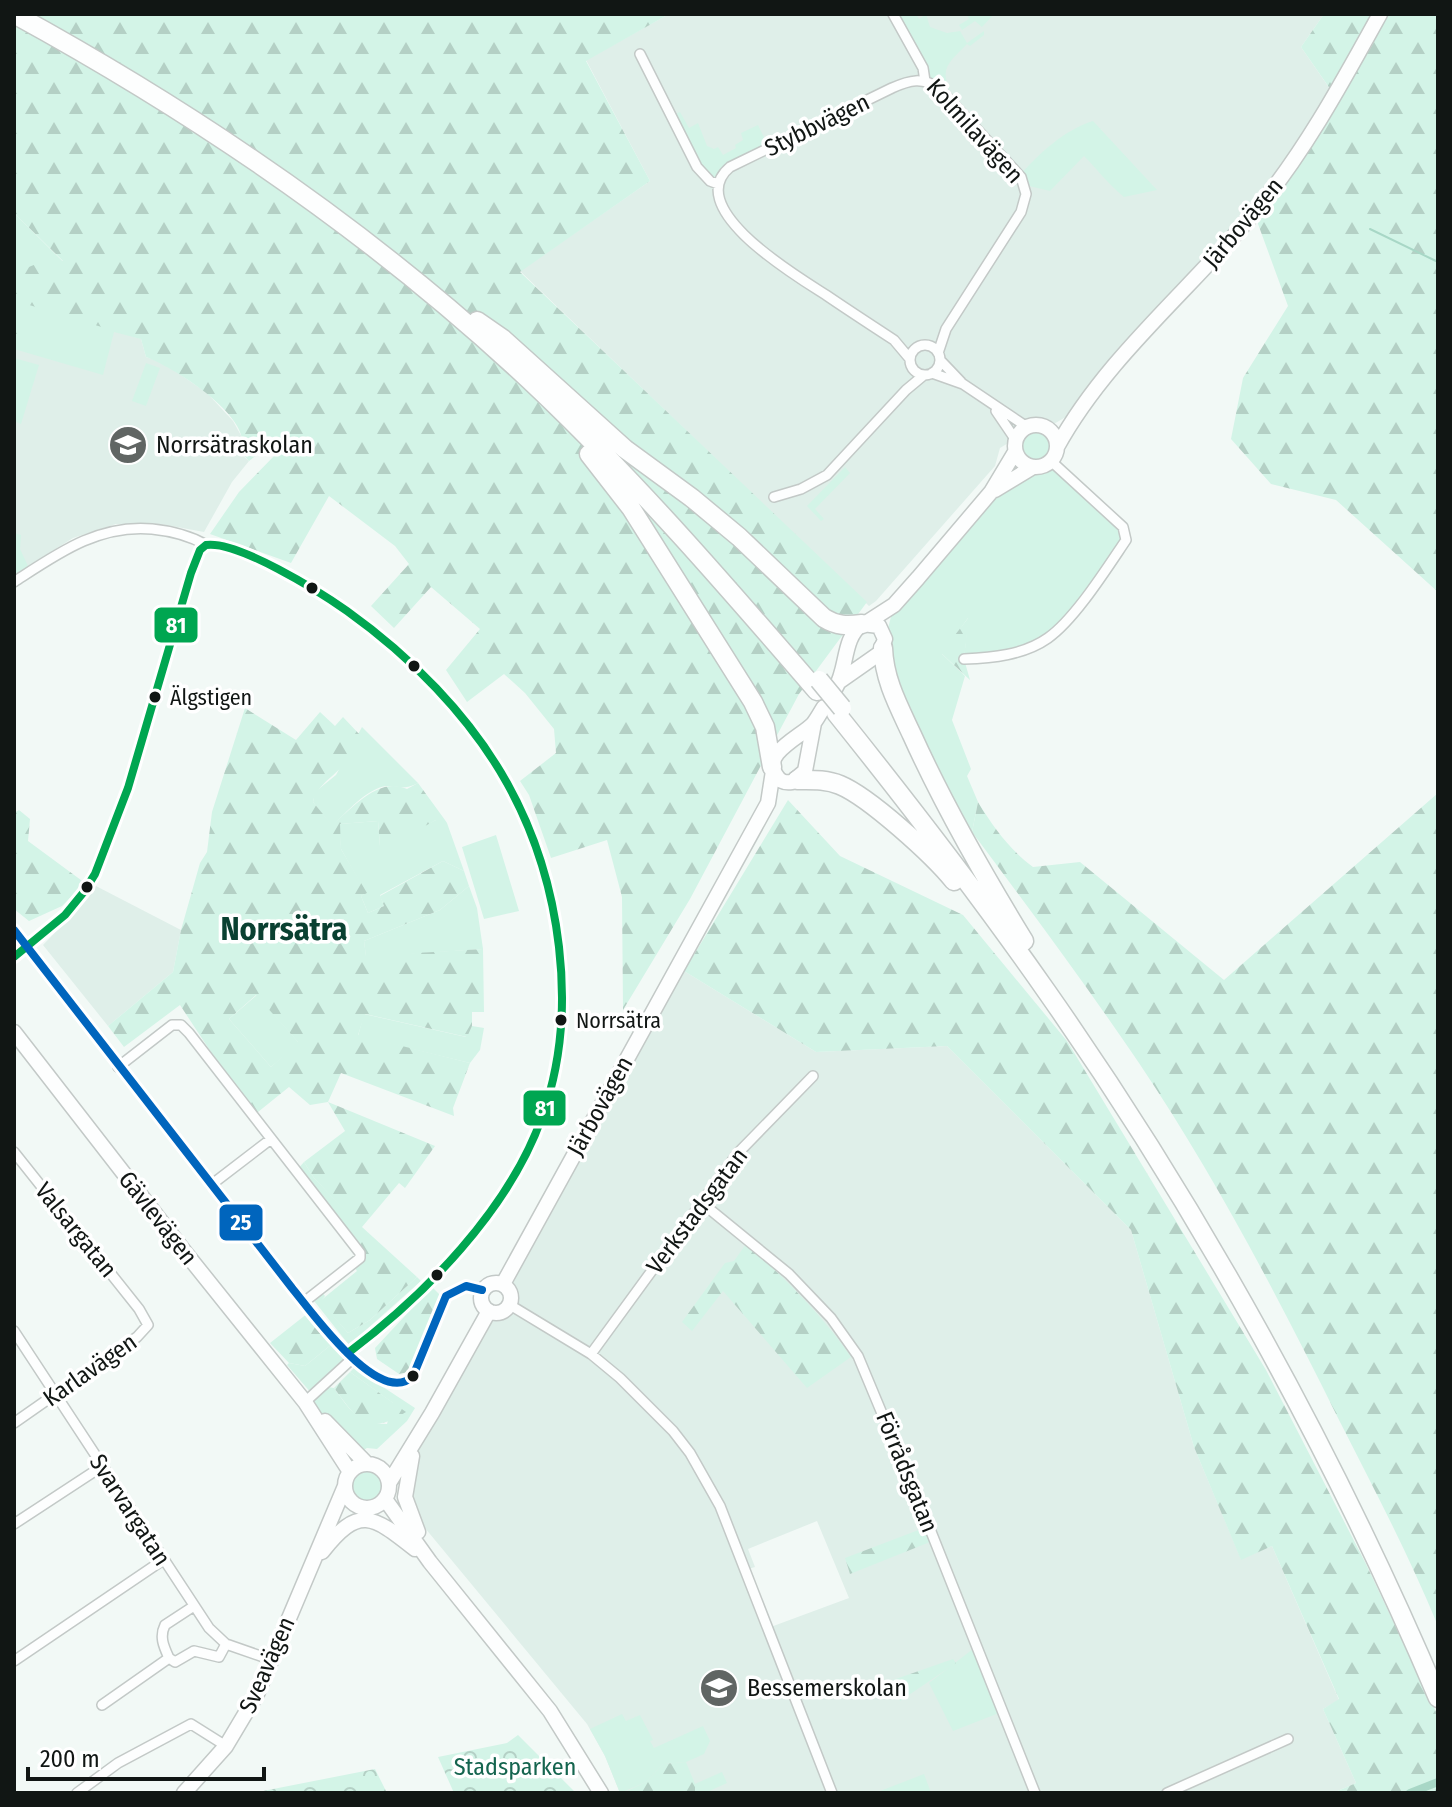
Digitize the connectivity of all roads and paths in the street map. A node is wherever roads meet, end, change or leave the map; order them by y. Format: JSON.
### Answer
{"nodes":[{"id":1,"x":14,"y":14,"type":"edge"},
{"id":2,"x":35,"y":14,"type":"edge"},
{"id":3,"x":893,"y":14,"type":"edge"},
{"id":4,"x":1380,"y":14,"type":"edge"},
{"id":5,"x":640,"y":54,"type":"dead end"},
{"id":6,"x":925,"y":81,"type":"junction"},
{"id":7,"x":718,"y":184,"type":"junction"},
{"id":8,"x":470,"y":316,"type":"junction"},
{"id":9,"x":946,"y":329,"type":"junction"},
{"id":10,"x":894,"y":340,"type":"junction"},
{"id":11,"x":922,"y":346,"type":"junction"},
{"id":12,"x":939,"y":356,"type":"junction"},
{"id":13,"x":911,"y":363,"type":"junction"},
{"id":14,"x":928,"y":374,"type":"junction"},
{"id":15,"x":963,"y":384,"type":"junction"},
{"id":16,"x":906,"y":390,"type":"junction"},
{"id":17,"x":541,"y":391,"type":"junction"},
{"id":18,"x":989,"y":402,"type":"junction"},
{"id":19,"x":1076,"y":411,"type":"junction"},
{"id":20,"x":1027,"y":427,"type":"junction"},
{"id":21,"x":1047,"y":428,"type":"junction"},
{"id":22,"x":1015,"y":445,"type":"junction"},
{"id":23,"x":1057,"y":447,"type":"junction"},
{"id":24,"x":1051,"y":461,"type":"junction"},
{"id":25,"x":1033,"y":467,"type":"junction"},
{"id":26,"x":991,"y":492,"type":"junction"},
{"id":27,"x":774,"y":497,"type":"dead end"},
{"id":28,"x":203,"y":548,"type":"junction"},
{"id":29,"x":14,"y":582,"type":"edge"},
{"id":30,"x":894,"y":605,"type":"junction"},
{"id":31,"x":864,"y":623,"type":"junction"},
{"id":32,"x":884,"y":644,"type":"junction"},
{"id":33,"x":964,"y":659,"type":"dead end"},
{"id":34,"x":831,"y":696,"type":"junction"},
{"id":35,"x":814,"y":723,"type":"junction"},
{"id":36,"x":773,"y":769,"type":"junction"},
{"id":37,"x":794,"y":781,"type":"junction"},
{"id":38,"x":768,"y":803,"type":"junction"},
{"id":39,"x":14,"y":930,"type":"edge"},
{"id":40,"x":26,"y":948,"type":"junction"},
{"id":41,"x":14,"y":957,"type":"edge"},
{"id":42,"x":1052,"y":993,"type":"junction"},
{"id":43,"x":14,"y":1032,"type":"edge"},
{"id":44,"x":118,"y":1067,"type":"junction"},
{"id":45,"x":813,"y":1076,"type":"dead end"},
{"id":46,"x":271,"y":1139,"type":"junction"},
{"id":47,"x":14,"y":1152,"type":"edge"},
{"id":48,"x":211,"y":1185,"type":"junction"},
{"id":49,"x":702,"y":1203,"type":"junction"},
{"id":50,"x":503,"y":1284,"type":"junction"},
{"id":51,"x":482,"y":1290,"type":"junction"},
{"id":52,"x":304,"y":1302,"type":"junction"},
{"id":53,"x":510,"y":1305,"type":"junction"},
{"id":54,"x":139,"y":1309,"type":"joint"},
{"id":55,"x":489,"y":1311,"type":"junction"},
{"id":56,"x":14,"y":1331,"type":"edge"},
{"id":57,"x":591,"y":1354,"type":"junction"},
{"id":58,"x":350,"y":1356,"type":"junction"},
{"id":59,"x":55,"y":1395,"type":"junction"},
{"id":60,"x":305,"y":1402,"type":"junction"},
{"id":61,"x":14,"y":1423,"type":"edge"},
{"id":62,"x":416,"y":1439,"type":"junction"},
{"id":63,"x":366,"y":1463,"type":"junction"},
{"id":64,"x":101,"y":1467,"type":"junction"},
{"id":65,"x":381,"y":1468,"type":"junction"},
{"id":66,"x":348,"y":1479,"type":"junction"},
{"id":67,"x":389,"y":1483,"type":"junction"},
{"id":68,"x":385,"y":1499,"type":"junction"},
{"id":69,"x":360,"y":1505,"type":"junction"},
{"id":70,"x":14,"y":1524,"type":"edge"},
{"id":71,"x":163,"y":1560,"type":"junction"},
{"id":72,"x":430,"y":1562,"type":"junction"},
{"id":73,"x":309,"y":1567,"type":"junction"},
{"id":74,"x":194,"y":1606,"type":"junction"},
{"id":75,"x":226,"y":1644,"type":"junction"},
{"id":76,"x":169,"y":1658,"type":"junction"},
{"id":77,"x":272,"y":1660,"type":"junction"},
{"id":78,"x":14,"y":1661,"type":"edge"},
{"id":79,"x":1438,"y":1679,"type":"edge"},
{"id":80,"x":1438,"y":1698,"type":"edge"},
{"id":81,"x":102,"y":1705,"type":"dead end"},
{"id":82,"x":1288,"y":1739,"type":"dead end"},
{"id":83,"x":226,"y":1746,"type":"junction"},
{"id":84,"x":77,"y":1793,"type":"edge"},
{"id":85,"x":184,"y":1793,"type":"edge"},
{"id":86,"x":601,"y":1793,"type":"edge"},
{"id":87,"x":832,"y":1793,"type":"edge"},
{"id":88,"x":1035,"y":1793,"type":"edge"},
{"id":89,"x":1167,"y":1793,"type":"edge"}],
"edges":[{"from":1,"to":17,"type":"highway"},
{"from":2,"to":8,"type":"highway"},
{"from":3,"to":6,"type":"street","name":"Kolmilavägen"},
{"from":4,"to":19,"type":"main road","name":"Järbovägen"},
{"from":5,"to":7,"type":"street"},
{"from":6,"to":7,"type":"street","name":"Stybbvägen"},
{"from":6,"to":9,"type":"street","name":"Kolmilavägen"},
{"from":7,"to":10,"type":"street"},
{"from":8,"to":31,"type":"highway"},
{"from":8,"to":34,"type":"highway"},
{"from":9,"to":11,"type":"street","name":"Kolmilavägen"},
{"from":9,"to":12,"type":"street","name":"Kolmilavägen"},
{"from":10,"to":11,"type":"street"},
{"from":10,"to":13,"type":"street"},
{"from":11,"to":12,"type":"street"},
{"from":11,"to":13,"type":"street"},
{"from":12,"to":14,"type":"street"},
{"from":12,"to":15,"type":"street"},
{"from":13,"to":14,"type":"street"},
{"from":13,"to":16,"type":"street"},
{"from":14,"to":15,"type":"street"},
{"from":14,"to":16,"type":"street"},
{"from":15,"to":18,"type":"street"},
{"from":16,"to":27,"type":"street"},
{"from":17,"to":34,"type":"highway"},
{"from":17,"to":36,"type":"highway"},
{"from":18,"to":20,"type":"street"},
{"from":18,"to":22,"type":"street"},
{"from":19,"to":21,"type":"main road","name":"Järbovägen"},
{"from":19,"to":23,"type":"main road","name":"Järbovägen"},
{"from":20,"to":21,"type":"main road"},
{"from":20,"to":22,"type":"main road"},
{"from":21,"to":23,"type":"main road"},
{"from":22,"to":25,"type":"main road"},
{"from":22,"to":26,"type":"main road"},
{"from":23,"to":24,"type":"main road"},
{"from":24,"to":25,"type":"main road"},
{"from":24,"to":33,"type":"street"},
{"from":25,"to":26,"type":"main road"},
{"from":26,"to":30,"type":"main road"},
{"from":28,"to":29,"type":"street"},
{"from":28,"to":40,"type":"street"},
{"from":28,"to":58,"type":"street"},
{"from":30,"to":31,"type":"main road"},
{"from":30,"to":32,"type":"main road"},
{"from":31,"to":32,"type":"main road"},
{"from":31,"to":34,"type":"main road","name":"Järbovägen"},
{"from":32,"to":34,"type":"main road","name":"Järbovägen"},
{"from":32,"to":42,"type":"highway"},
{"from":34,"to":35,"type":"main road","name":"Järbovägen"},
{"from":34,"to":42,"type":"highway"},
{"from":35,"to":36,"type":"main road","name":"Järbovägen"},
{"from":35,"to":37,"type":"main road","name":"Järbovägen"},
{"from":36,"to":37,"type":"main road"},
{"from":36,"to":38,"type":"main road","name":"Järbovägen"},
{"from":37,"to":38,"type":"main road","name":"Järbovägen"},
{"from":37,"to":42,"type":"highway"},
{"from":38,"to":50,"type":"main road","name":"Järbovägen"},
{"from":39,"to":40,"type":"street"},
{"from":40,"to":41,"type":"street"},
{"from":40,"to":44,"type":"street"},
{"from":42,"to":79,"type":"highway"},
{"from":42,"to":80,"type":"highway"},
{"from":43,"to":60,"type":"main road","name":"Gävlevägen"},
{"from":44,"to":46,"type":"street"},
{"from":44,"to":48,"type":"street"},
{"from":45,"to":49,"type":"street","name":"Verkstadsgatan"},
{"from":46,"to":48,"type":"street"},
{"from":46,"to":52,"type":"street"},
{"from":47,"to":54,"type":"street","name":"Valsargatan"},
{"from":48,"to":52,"type":"street"},
{"from":49,"to":57,"type":"street","name":"Verkstadsgatan"},
{"from":49,"to":88,"type":"street","name":"Förrådsgatan"},
{"from":50,"to":51,"type":"main road"},
{"from":50,"to":53,"type":"main road"},
{"from":51,"to":55,"type":"main road"},
{"from":51,"to":58,"type":"street"},
{"from":52,"to":58,"type":"street"},
{"from":53,"to":55,"type":"main road"},
{"from":53,"to":57,"type":"street"},
{"from":54,"to":59,"type":"street","name":"Karlavägen"},
{"from":55,"to":62,"type":"main road"},
{"from":56,"to":59,"type":"street","name":"Svarvargatan"},
{"from":57,"to":87,"type":"street"},
{"from":58,"to":60,"type":"street"},
{"from":59,"to":61,"type":"street","name":"Karlavägen"},
{"from":59,"to":64,"type":"street","name":"Svarvargatan"},
{"from":60,"to":63,"type":"main road","name":"Gävlevägen"},
{"from":60,"to":66,"type":"main road","name":"Gävlevägen"},
{"from":62,"to":65,"type":"main road"},
{"from":62,"to":67,"type":"main road"},
{"from":62,"to":72,"type":"main road"},
{"from":63,"to":65,"type":"main road","name":"Gävlevägen"},
{"from":63,"to":66,"type":"main road"},
{"from":64,"to":70,"type":"street"},
{"from":64,"to":71,"type":"street","name":"Svarvargatan"},
{"from":65,"to":67,"type":"main road"},
{"from":66,"to":69,"type":"main road","name":"Gävlevägen"},
{"from":66,"to":73,"type":"main road","name":"Sveavägen"},
{"from":67,"to":68,"type":"main road"},
{"from":68,"to":69,"type":"main road"},
{"from":68,"to":72,"type":"main road","name":"Gävlevägen"},
{"from":69,"to":72,"type":"main road","name":"Gävlevägen"},
{"from":69,"to":73,"type":"main road","name":"Sveavägen"},
{"from":71,"to":74,"type":"street","name":"Svarvargatan"},
{"from":71,"to":78,"type":"street"},
{"from":72,"to":73,"type":"main road"},
{"from":72,"to":86,"type":"main road","name":"Gävlevägen"},
{"from":73,"to":77,"type":"main road","name":"Sveavägen"},
{"from":74,"to":75,"type":"street","name":"Svarvargatan"},
{"from":74,"to":76,"type":"street"},
{"from":75,"to":76,"type":"street"},
{"from":75,"to":77,"type":"street","name":"Svarvargatan"},
{"from":76,"to":81,"type":"street"},
{"from":77,"to":83,"type":"main road","name":"Sveavägen"},
{"from":82,"to":89,"type":"street"},
{"from":83,"to":84,"type":"street"},
{"from":83,"to":85,"type":"main road","name":"Sveavägen"}]}
